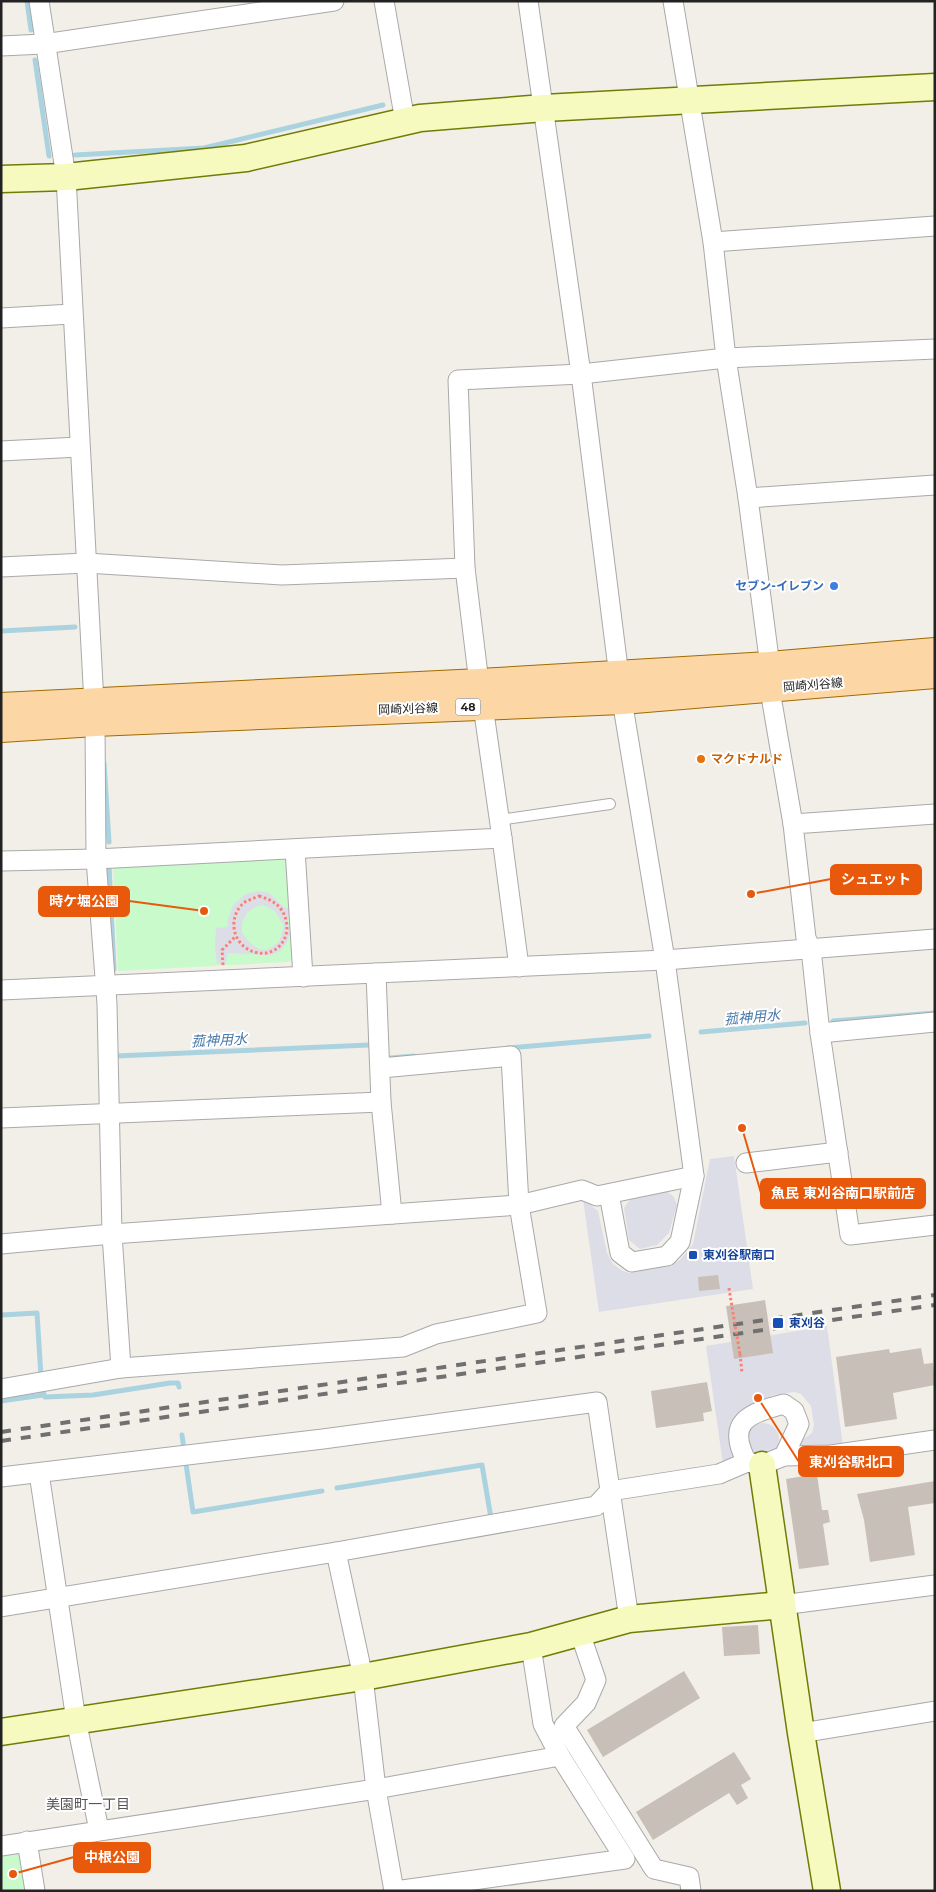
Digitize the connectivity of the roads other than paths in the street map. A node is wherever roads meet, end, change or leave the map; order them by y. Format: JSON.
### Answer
{"nodes":[{"id":1,"x":39,"y":1,"type":"edge"},
{"id":2,"x":334,"y":1,"type":"edge"},
{"id":3,"x":384,"y":1,"type":"edge"},
{"id":4,"x":528,"y":1,"type":"edge"},
{"id":5,"x":673,"y":1,"type":"edge"},
{"id":6,"x":44,"y":44,"type":"junction"},
{"id":7,"x":1,"y":46,"type":"edge"},
{"id":8,"x":935,"y":87,"type":"edge"},
{"id":9,"x":689,"y":100,"type":"junction"},
{"id":10,"x":544,"y":108,"type":"junction"},
{"id":11,"x":405,"y":122,"type":"junction"},
{"id":12,"x":66,"y":176,"type":"junction"},
{"id":13,"x":1,"y":179,"type":"edge"},
{"id":14,"x":935,"y":226,"type":"edge"},
{"id":15,"x":713,"y":242,"type":"junction"},
{"id":16,"x":72,"y":314,"type":"junction"},
{"id":17,"x":1,"y":318,"type":"edge"},
{"id":18,"x":935,"y":349,"type":"edge"},
{"id":19,"x":726,"y":358,"type":"junction"},
{"id":20,"x":581,"y":374,"type":"junction"},
{"id":21,"x":79,"y":447,"type":"junction"},
{"id":22,"x":1,"y":451,"type":"edge"},
{"id":23,"x":935,"y":485,"type":"edge"},
{"id":24,"x":748,"y":498,"type":"junction"},
{"id":25,"x":86,"y":563,"type":"junction"},
{"id":26,"x":1,"y":567,"type":"edge"},
{"id":27,"x":465,"y":568,"type":"junction"},
{"id":28,"x":935,"y":652,"type":"edge"},
{"id":29,"x":935,"y":674,"type":"edge"},
{"id":30,"x":771,"y":677,"type":"junction"},
{"id":31,"x":620,"y":688,"type":"junction"},
{"id":32,"x":481,"y":695,"type":"junction"},
{"id":33,"x":1,"y":707,"type":"edge"},
{"id":34,"x":94,"y":711,"type":"junction"},
{"id":35,"x":1,"y":728,"type":"edge"},
{"id":36,"x":610,"y":804,"type":"dead end"},
{"id":37,"x":935,"y":814,"type":"edge"},
{"id":38,"x":793,"y":824,"type":"junction"},
{"id":39,"x":500,"y":829,"type":"junction"},
{"id":40,"x":295,"y":849,"type":"junction"},
{"id":41,"x":96,"y":859,"type":"junction"},
{"id":42,"x":1,"y":861,"type":"edge"},
{"id":43,"x":935,"y":939,"type":"edge"},
{"id":44,"x":810,"y":949,"type":"junction"},
{"id":45,"x":665,"y":960,"type":"junction"},
{"id":46,"x":519,"y":967,"type":"junction"},
{"id":47,"x":376,"y":973,"type":"junction"},
{"id":48,"x":302,"y":977,"type":"junction"},
{"id":49,"x":106,"y":988,"type":"junction"},
{"id":50,"x":1,"y":990,"type":"edge"},
{"id":51,"x":935,"y":1022,"type":"edge"},
{"id":52,"x":820,"y":1033,"type":"junction"},
{"id":53,"x":381,"y":1068,"type":"junction"},
{"id":54,"x":381,"y":1102,"type":"junction"},
{"id":55,"x":109,"y":1114,"type":"junction"},
{"id":56,"x":1,"y":1118,"type":"edge"},
{"id":57,"x":838,"y":1152,"type":"junction"},
{"id":58,"x":746,"y":1163,"type":"dead end"},
{"id":59,"x":694,"y":1176,"type":"junction"},
{"id":60,"x":608,"y":1194,"type":"junction"},
{"id":61,"x":519,"y":1205,"type":"junction"},
{"id":62,"x":392,"y":1214,"type":"junction"},
{"id":63,"x":935,"y":1225,"type":"edge"},
{"id":64,"x":112,"y":1234,"type":"junction"},
{"id":65,"x":1,"y":1244,"type":"edge"},
{"id":66,"x":121,"y":1368,"type":"junction"},
{"id":67,"x":1,"y":1389,"type":"edge"},
{"id":68,"x":935,"y":1440,"type":"edge"},
{"id":69,"x":764,"y":1461,"type":"junction"},
{"id":70,"x":39,"y":1473,"type":"junction"},
{"id":71,"x":1,"y":1477,"type":"edge"},
{"id":72,"x":610,"y":1491,"type":"junction"},
{"id":73,"x":336,"y":1552,"type":"junction"},
{"id":74,"x":935,"y":1585,"type":"edge"},
{"id":75,"x":59,"y":1598,"type":"junction"},
{"id":76,"x":782,"y":1606,"type":"junction"},
{"id":77,"x":1,"y":1607,"type":"edge"},
{"id":78,"x":629,"y":1619,"type":"junction"},
{"id":79,"x":580,"y":1632,"type":"junction"},
{"id":80,"x":531,"y":1646,"type":"junction"},
{"id":81,"x":363,"y":1677,"type":"junction"},
{"id":82,"x":935,"y":1711,"type":"edge"},
{"id":83,"x":76,"y":1720,"type":"junction"},
{"id":84,"x":1,"y":1732,"type":"edge"},
{"id":85,"x":801,"y":1733,"type":"junction"},
{"id":86,"x":560,"y":1756,"type":"junction"},
{"id":87,"x":376,"y":1789,"type":"junction"},
{"id":88,"x":99,"y":1830,"type":"junction"},
{"id":89,"x":27,"y":1842,"type":"junction"},
{"id":90,"x":1,"y":1846,"type":"edge"},
{"id":91,"x":35,"y":1891,"type":"edge"},
{"id":92,"x":395,"y":1891,"type":"edge"},
{"id":93,"x":690,"y":1891,"type":"edge"},
{"id":94,"x":827,"y":1891,"type":"edge"}],
"edges":[{"from":1,"to":6,"type":"street"},
{"from":2,"to":6,"type":"street"},
{"from":3,"to":11,"type":"street"},
{"from":4,"to":10,"type":"street"},
{"from":5,"to":9,"type":"street"},
{"from":6,"to":7,"type":"street"},
{"from":6,"to":12,"type":"street"},
{"from":8,"to":9,"type":"street"},
{"from":9,"to":10,"type":"street"},
{"from":9,"to":15,"type":"street"},
{"from":10,"to":11,"type":"street"},
{"from":10,"to":20,"type":"street"},
{"from":11,"to":12,"type":"street"},
{"from":12,"to":13,"type":"street"},
{"from":12,"to":16,"type":"street"},
{"from":14,"to":15,"type":"street"},
{"from":15,"to":19,"type":"street"},
{"from":16,"to":17,"type":"street"},
{"from":16,"to":21,"type":"street"},
{"from":18,"to":19,"type":"street"},
{"from":19,"to":20,"type":"street"},
{"from":19,"to":24,"type":"street"},
{"from":20,"to":27,"type":"street"},
{"from":20,"to":31,"type":"street"},
{"from":21,"to":22,"type":"street"},
{"from":21,"to":25,"type":"street"},
{"from":23,"to":24,"type":"street"},
{"from":24,"to":30,"type":"street"},
{"from":25,"to":26,"type":"street"},
{"from":25,"to":27,"type":"street"},
{"from":25,"to":34,"type":"street"},
{"from":27,"to":32,"type":"street"},
{"from":28,"to":30,"type":"main road","name":"岡崎刈谷線","number":"48"},
{"from":29,"to":30,"type":"main road","name":"岡崎刈谷線","number":"48"},
{"from":30,"to":31,"type":"main road","name":"岡崎刈谷線","number":"48"},
{"from":30,"to":38,"type":"street"},
{"from":31,"to":32,"type":"main road","name":"岡崎刈谷線","number":"48"},
{"from":31,"to":45,"type":"street"},
{"from":32,"to":34,"type":"main road","name":"岡崎刈谷線","number":"48"},
{"from":32,"to":39,"type":"street"},
{"from":33,"to":34,"type":"main road","name":"岡崎刈谷線","number":"48"},
{"from":34,"to":35,"type":"main road","name":"岡崎刈谷線","number":"48"},
{"from":34,"to":41,"type":"street"},
{"from":36,"to":39,"type":"lane"},
{"from":37,"to":38,"type":"street"},
{"from":38,"to":44,"type":"street"},
{"from":39,"to":40,"type":"street"},
{"from":39,"to":46,"type":"street"},
{"from":40,"to":41,"type":"street"},
{"from":40,"to":48,"type":"street"},
{"from":41,"to":42,"type":"street"},
{"from":41,"to":49,"type":"street"},
{"from":43,"to":44,"type":"street"},
{"from":44,"to":45,"type":"street"},
{"from":44,"to":52,"type":"street"},
{"from":45,"to":46,"type":"street"},
{"from":45,"to":59,"type":"street"},
{"from":46,"to":47,"type":"street"},
{"from":47,"to":48,"type":"street"},
{"from":47,"to":53,"type":"street"},
{"from":48,"to":49,"type":"street"},
{"from":49,"to":50,"type":"street"},
{"from":49,"to":55,"type":"street"},
{"from":51,"to":52,"type":"street"},
{"from":52,"to":57,"type":"street"},
{"from":53,"to":54,"type":"street"},
{"from":53,"to":61,"type":"street"},
{"from":54,"to":55,"type":"street"},
{"from":54,"to":62,"type":"street"},
{"from":55,"to":56,"type":"street"},
{"from":55,"to":64,"type":"street"},
{"from":57,"to":58,"type":"street"},
{"from":57,"to":63,"type":"street"},
{"from":59,"to":60,"type":"street"},
{"from":59,"to":60,"type":"street"},
{"from":60,"to":61,"type":"street"},
{"from":61,"to":62,"type":"street"},
{"from":61,"to":66,"type":"street"},
{"from":62,"to":64,"type":"street"},
{"from":64,"to":65,"type":"street"},
{"from":64,"to":66,"type":"street"},
{"from":66,"to":67,"type":"street"},
{"from":68,"to":69,"type":"street"},
{"from":69,"to":72,"type":"street"},
{"from":69,"to":76,"type":"street"},
{"from":70,"to":71,"type":"street"},
{"from":70,"to":72,"type":"street"},
{"from":70,"to":75,"type":"street"},
{"from":72,"to":73,"type":"street"},
{"from":72,"to":78,"type":"street"},
{"from":73,"to":75,"type":"street"},
{"from":73,"to":81,"type":"street"},
{"from":74,"to":76,"type":"street"},
{"from":75,"to":77,"type":"street"},
{"from":75,"to":83,"type":"street"},
{"from":76,"to":78,"type":"street"},
{"from":76,"to":85,"type":"street"},
{"from":78,"to":79,"type":"street"},
{"from":79,"to":80,"type":"street"},
{"from":79,"to":93,"type":"street"},
{"from":80,"to":81,"type":"street"},
{"from":80,"to":86,"type":"street"},
{"from":81,"to":83,"type":"street"},
{"from":81,"to":87,"type":"street"},
{"from":82,"to":85,"type":"street"},
{"from":83,"to":84,"type":"street"},
{"from":83,"to":88,"type":"street"},
{"from":85,"to":94,"type":"street"},
{"from":86,"to":87,"type":"street"},
{"from":86,"to":92,"type":"street"},
{"from":87,"to":88,"type":"street"},
{"from":87,"to":92,"type":"street"},
{"from":88,"to":89,"type":"street"},
{"from":89,"to":90,"type":"street"},
{"from":89,"to":91,"type":"street"}]}
